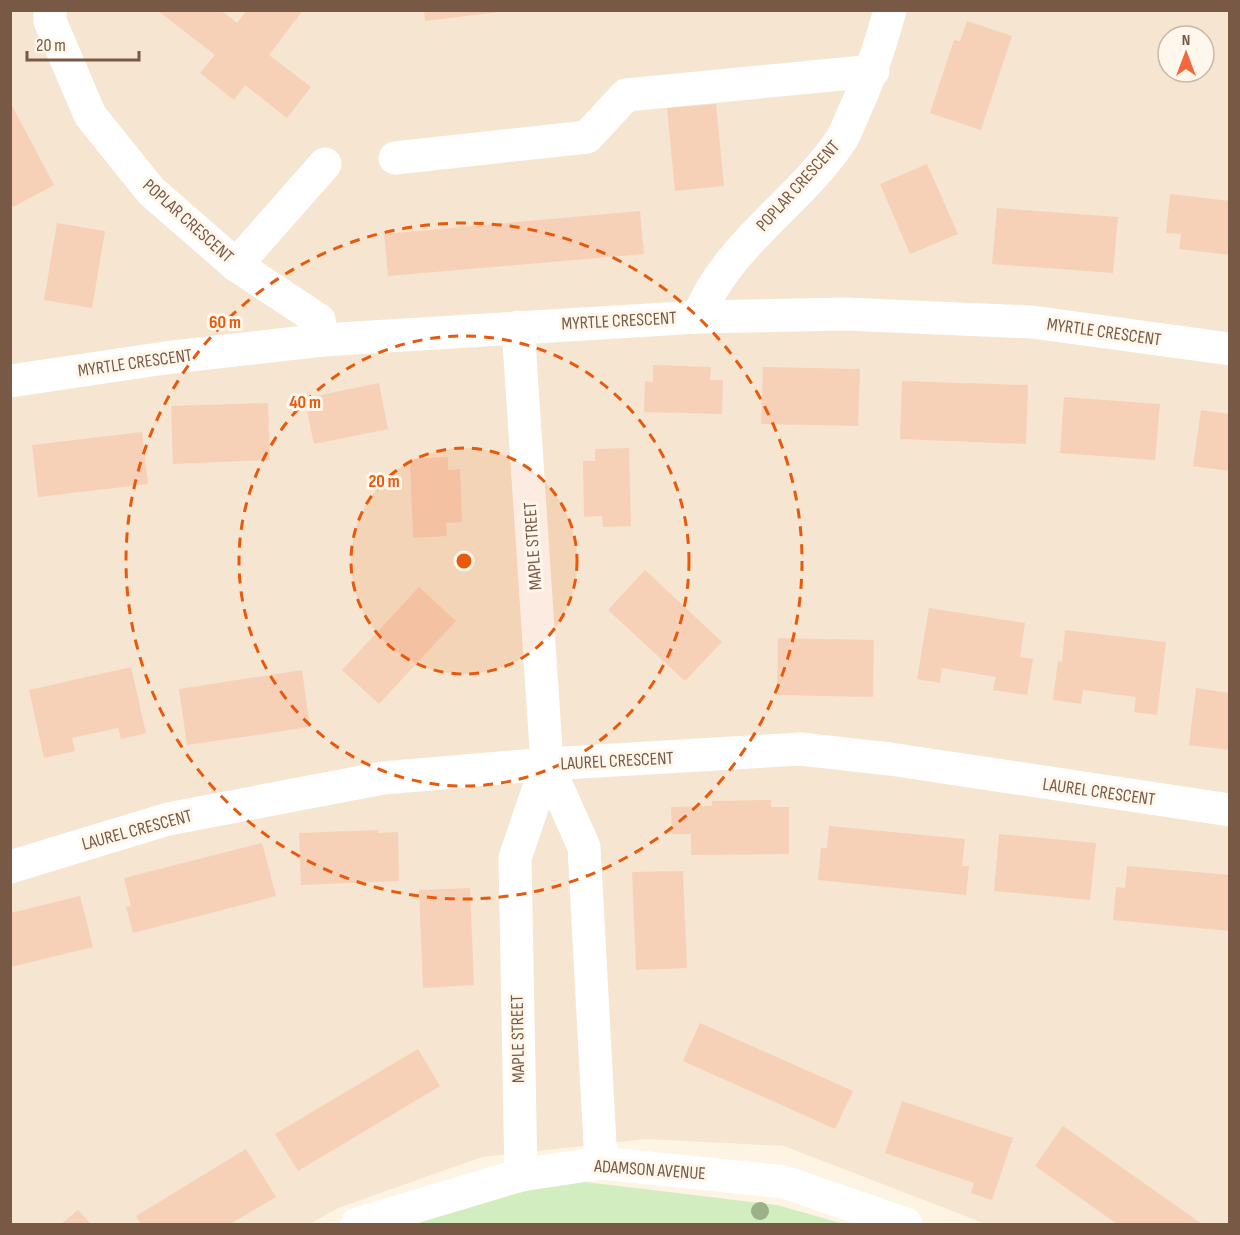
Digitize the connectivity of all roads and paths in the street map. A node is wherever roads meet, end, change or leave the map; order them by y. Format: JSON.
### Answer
{"nodes":[{"id":1,"x":50,"y":10,"type":"edge"},
{"id":2,"x":890,"y":10,"type":"edge"},
{"id":3,"x":873,"y":71,"type":"junction"},
{"id":4,"x":395,"y":158,"type":"dead end"},
{"id":5,"x":325,"y":164,"type":"dead end"},
{"id":6,"x":236,"y":265,"type":"junction"},
{"id":7,"x":699,"y":317,"type":"junction"},
{"id":8,"x":518,"y":327,"type":"junction"},
{"id":9,"x":322,"y":340,"type":"junction"},
{"id":10,"x":1230,"y":349,"type":"edge"},
{"id":11,"x":10,"y":381,"type":"edge"},
{"id":12,"x":547,"y":764,"type":"junction"},
{"id":13,"x":1230,"y":810,"type":"edge"},
{"id":14,"x":10,"y":867,"type":"edge"},
{"id":15,"x":601,"y":1163,"type":"junction"},
{"id":16,"x":521,"y":1174,"type":"junction"},
{"id":17,"x":357,"y":1224,"type":"edge"},
{"id":18,"x":906,"y":1224,"type":"edge"}],
"edges":[{"from":1,"to":6,"type":"street","name":"POPLAR CRESCENT"},
{"from":2,"to":3,"type":"street","name":"POPLAR CRESCENT"},
{"from":3,"to":4,"type":"street"},
{"from":3,"to":7,"type":"street","name":"POPLAR CRESCENT"},
{"from":5,"to":6,"type":"street"},
{"from":6,"to":9,"type":"street","name":"POPLAR CRESCENT"},
{"from":7,"to":8,"type":"street","name":"MYRTLE CRESCENT"},
{"from":7,"to":10,"type":"street","name":"MYRTLE CRESCENT"},
{"from":8,"to":9,"type":"street","name":"MYRTLE CRESCENT"},
{"from":8,"to":12,"type":"street","name":"MAPLE STREET"},
{"from":9,"to":11,"type":"street","name":"MYRTLE CRESCENT"},
{"from":12,"to":13,"type":"street","name":"LAUREL CRESCENT"},
{"from":12,"to":14,"type":"street","name":"LAUREL CRESCENT"},
{"from":12,"to":15,"type":"street","name":"MAPLE STREET"},
{"from":12,"to":16,"type":"street","name":"MAPLE STREET"},
{"from":15,"to":16,"type":"street","name":"ADAMSON AVENUE"},
{"from":15,"to":18,"type":"street","name":"ADAMSON AVENUE"},
{"from":16,"to":17,"type":"street","name":"ADAMSON AVENUE"}]}
